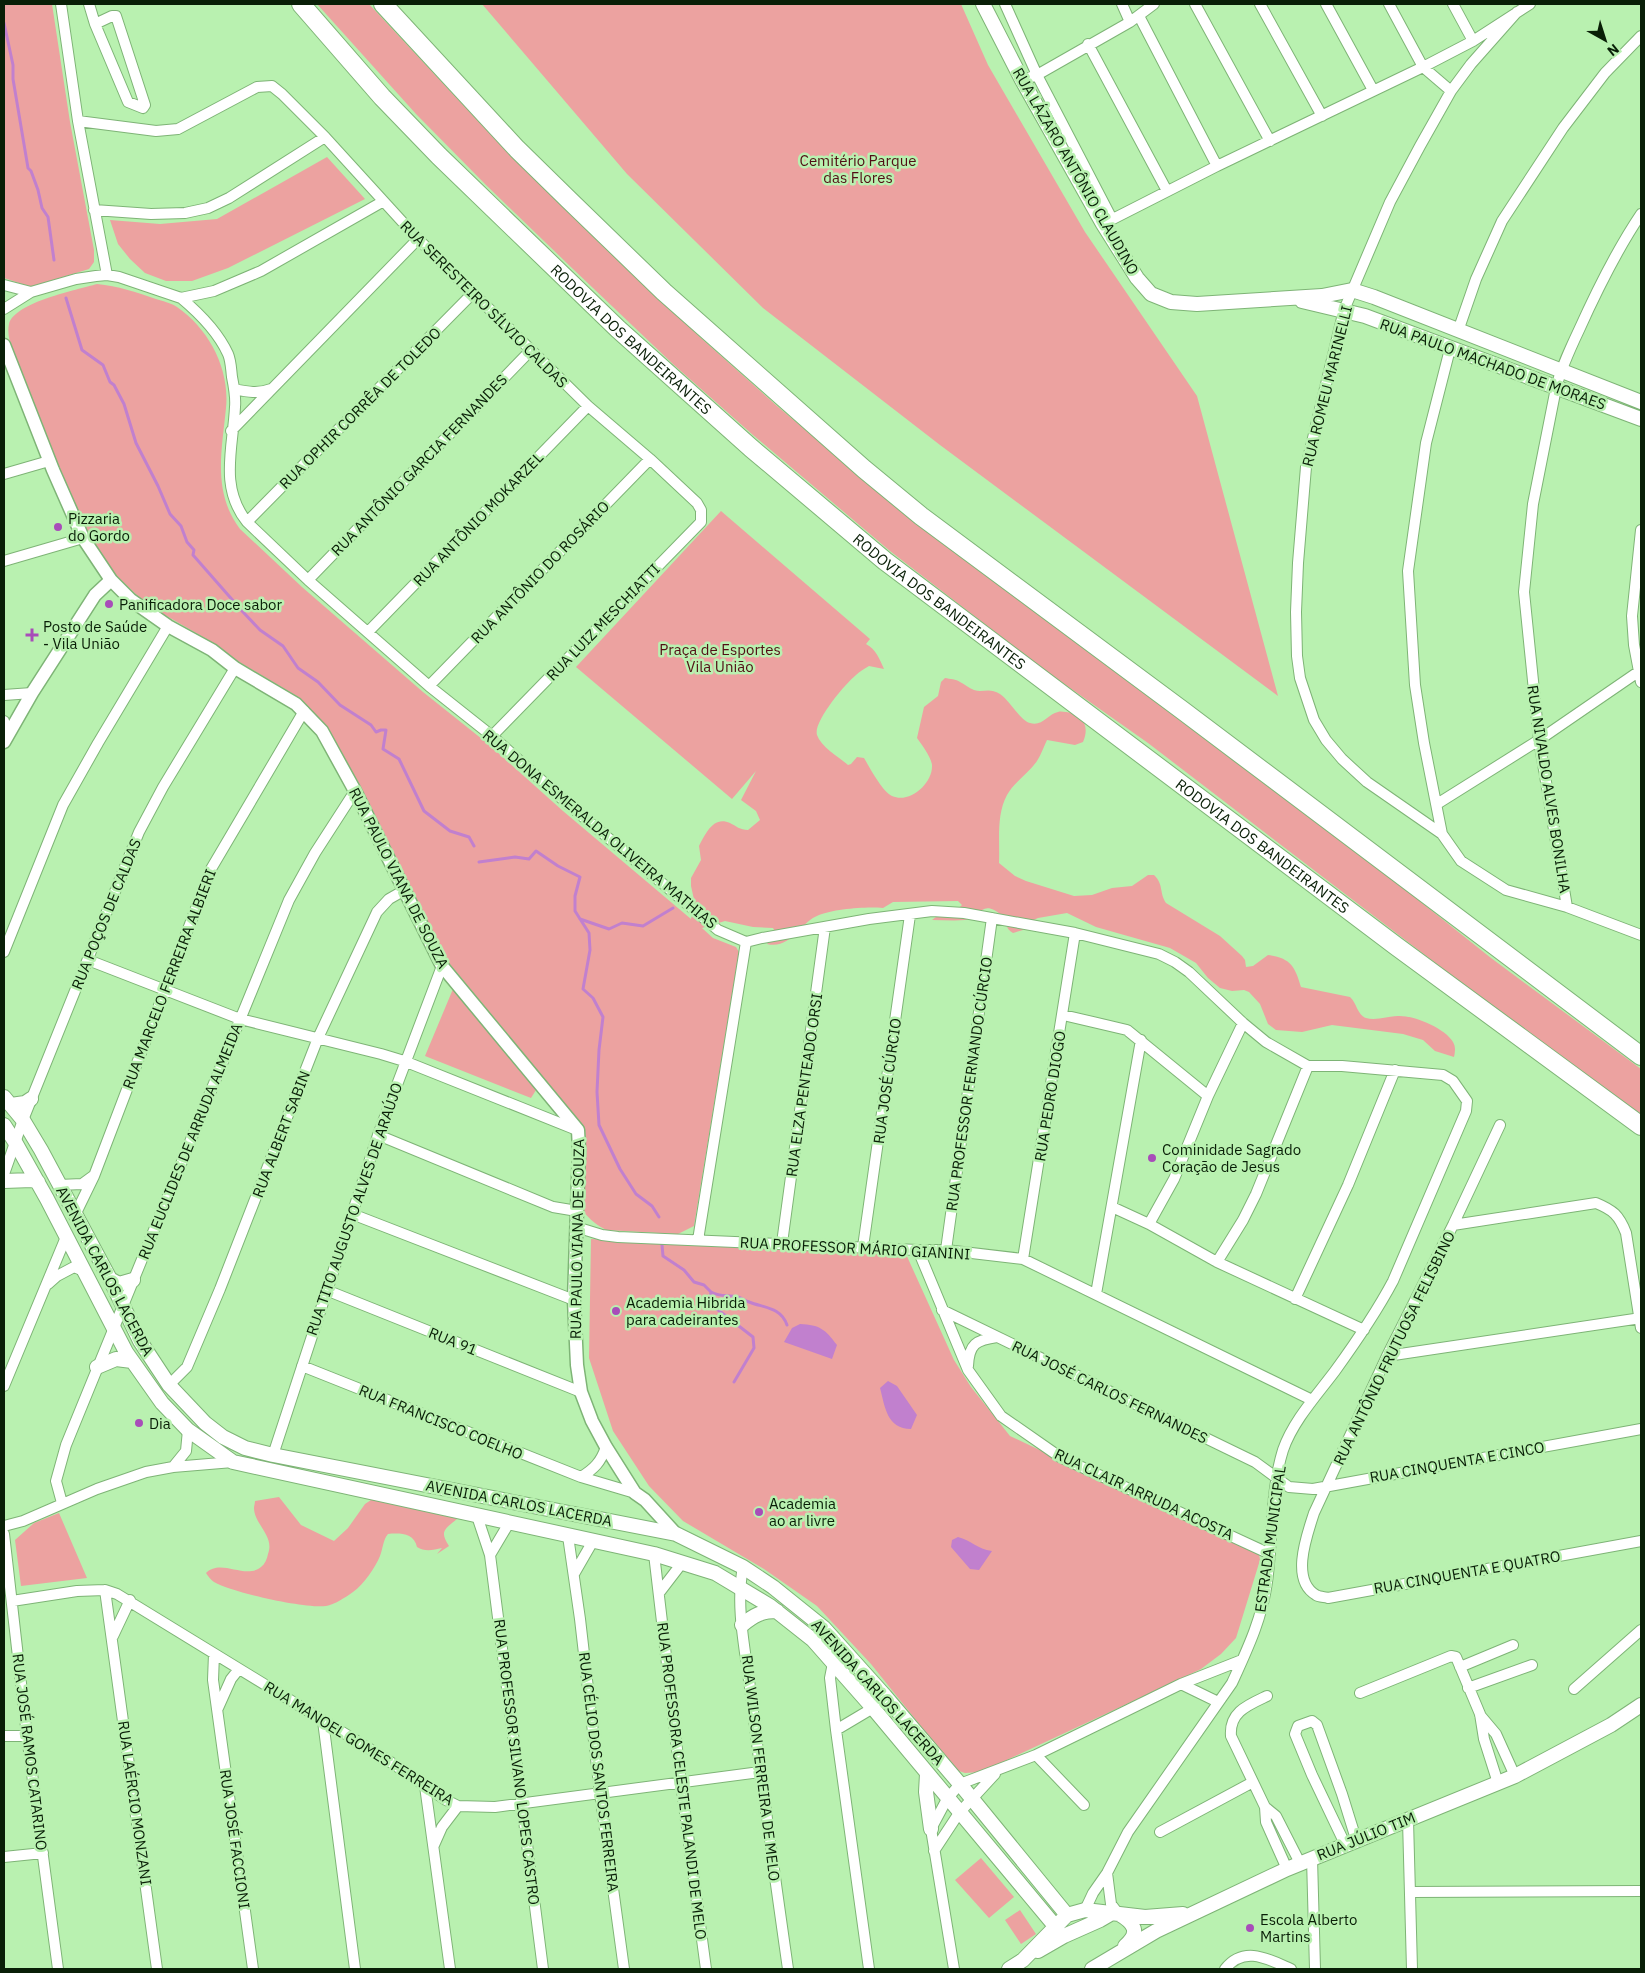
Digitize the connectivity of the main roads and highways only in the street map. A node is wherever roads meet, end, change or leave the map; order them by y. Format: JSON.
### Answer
{"nodes":[{"id":1,"x":301,"y":4,"type":"edge"},
{"id":2,"x":383,"y":4,"type":"edge"},
{"id":3,"x":983,"y":4,"type":"edge"},
{"id":4,"x":1352,"y":290,"type":"joint"},
{"id":5,"x":1286,"y":297,"type":"junction"},
{"id":6,"x":1344,"y":310,"type":"joint"},
{"id":7,"x":1641,"y":402,"type":"edge"},
{"id":8,"x":1641,"y":420,"type":"edge"},
{"id":9,"x":1641,"y":1056,"type":"edge"},
{"id":10,"x":31,"y":1099,"type":"road end"},
{"id":11,"x":8,"y":1101,"type":"edge"},
{"id":12,"x":4,"y":1125,"type":"edge"},
{"id":13,"x":1641,"y":1126,"type":"edge"},
{"id":14,"x":4,"y":1181,"type":"edge"},
{"id":15,"x":38,"y":1182,"type":"junction"},
{"id":16,"x":110,"y":1279,"type":"junction"},
{"id":17,"x":133,"y":1280,"type":"road end"},
{"id":18,"x":132,"y":1360,"type":"junction"},
{"id":19,"x":97,"y":1367,"type":"road end"},
{"id":20,"x":777,"y":1611,"type":"junction"},
{"id":21,"x":742,"y":1624,"type":"road end"},
{"id":22,"x":1641,"y":1705,"type":"edge"},
{"id":23,"x":927,"y":1774,"type":"junction"},
{"id":24,"x":931,"y":1829,"type":"road end"},
{"id":25,"x":1115,"y":1912,"type":"junction"},
{"id":26,"x":1196,"y":1912,"type":"junction"},
{"id":27,"x":1066,"y":1915,"type":"junction"},
{"id":28,"x":1055,"y":1926,"type":"junction"},
{"id":29,"x":1023,"y":1960,"type":"junction"},
{"id":30,"x":1102,"y":1965,"type":"edge"},
{"id":31,"x":1009,"y":1969,"type":"edge"}],
"edges":[{"from":1,"to":13,"type":"highway","name":"RODOVIA DOS BANDEIRANTES"},
{"from":2,"to":9,"type":"highway"},
{"from":3,"to":5,"type":"main road","name":"RUA LÁZARO ANTÔNIO CLAUDINO"},
{"from":4,"to":5,"type":"main road","name":"RUA LÁZARO ANTÔNIO CLAUDINO"},
{"from":4,"to":7,"type":"main road","name":"RUA PAULO MACHADO DE MORAES"},
{"from":5,"to":6,"type":"main road","name":"RUA LÁZARO ANTÔNIO CLAUDINO"},
{"from":6,"to":8,"type":"main road","name":"RUA PAULO MACHADO DE MORAES"},
{"from":10,"to":11,"type":"main road"},
{"from":11,"to":16,"type":"main road","name":"AVENIDA CARLOS LACERDA"},
{"from":12,"to":15,"type":"main road","name":"AVENIDA CARLOS LACERDA"},
{"from":14,"to":15,"type":"main road"},
{"from":15,"to":18,"type":"main road","name":"AVENIDA CARLOS LACERDA"},
{"from":16,"to":17,"type":"main road"},
{"from":16,"to":27,"type":"main road","name":"AVENIDA CARLOS LACERDA"},
{"from":18,"to":19,"type":"main road"},
{"from":18,"to":20,"type":"main road","name":"AVENIDA CARLOS LACERDA"},
{"from":20,"to":21,"type":"main road"},
{"from":20,"to":23,"type":"main road","name":"AVENIDA CARLOS LACERDA"},
{"from":22,"to":26,"type":"main road","name":"RUA JÚLIO TIM"},
{"from":23,"to":24,"type":"main road"},
{"from":23,"to":28,"type":"main road","name":"AVENIDA CARLOS LACERDA"},
{"from":25,"to":26,"type":"main road"},
{"from":25,"to":27,"type":"main road"},
{"from":25,"to":29,"type":"main road"},
{"from":25,"to":30,"type":"main road"},
{"from":26,"to":30,"type":"main road","name":"RUA JÚLIO TIM"},
{"from":27,"to":28,"type":"main road"},
{"from":28,"to":29,"type":"main road"},
{"from":29,"to":31,"type":"main road"}]}
